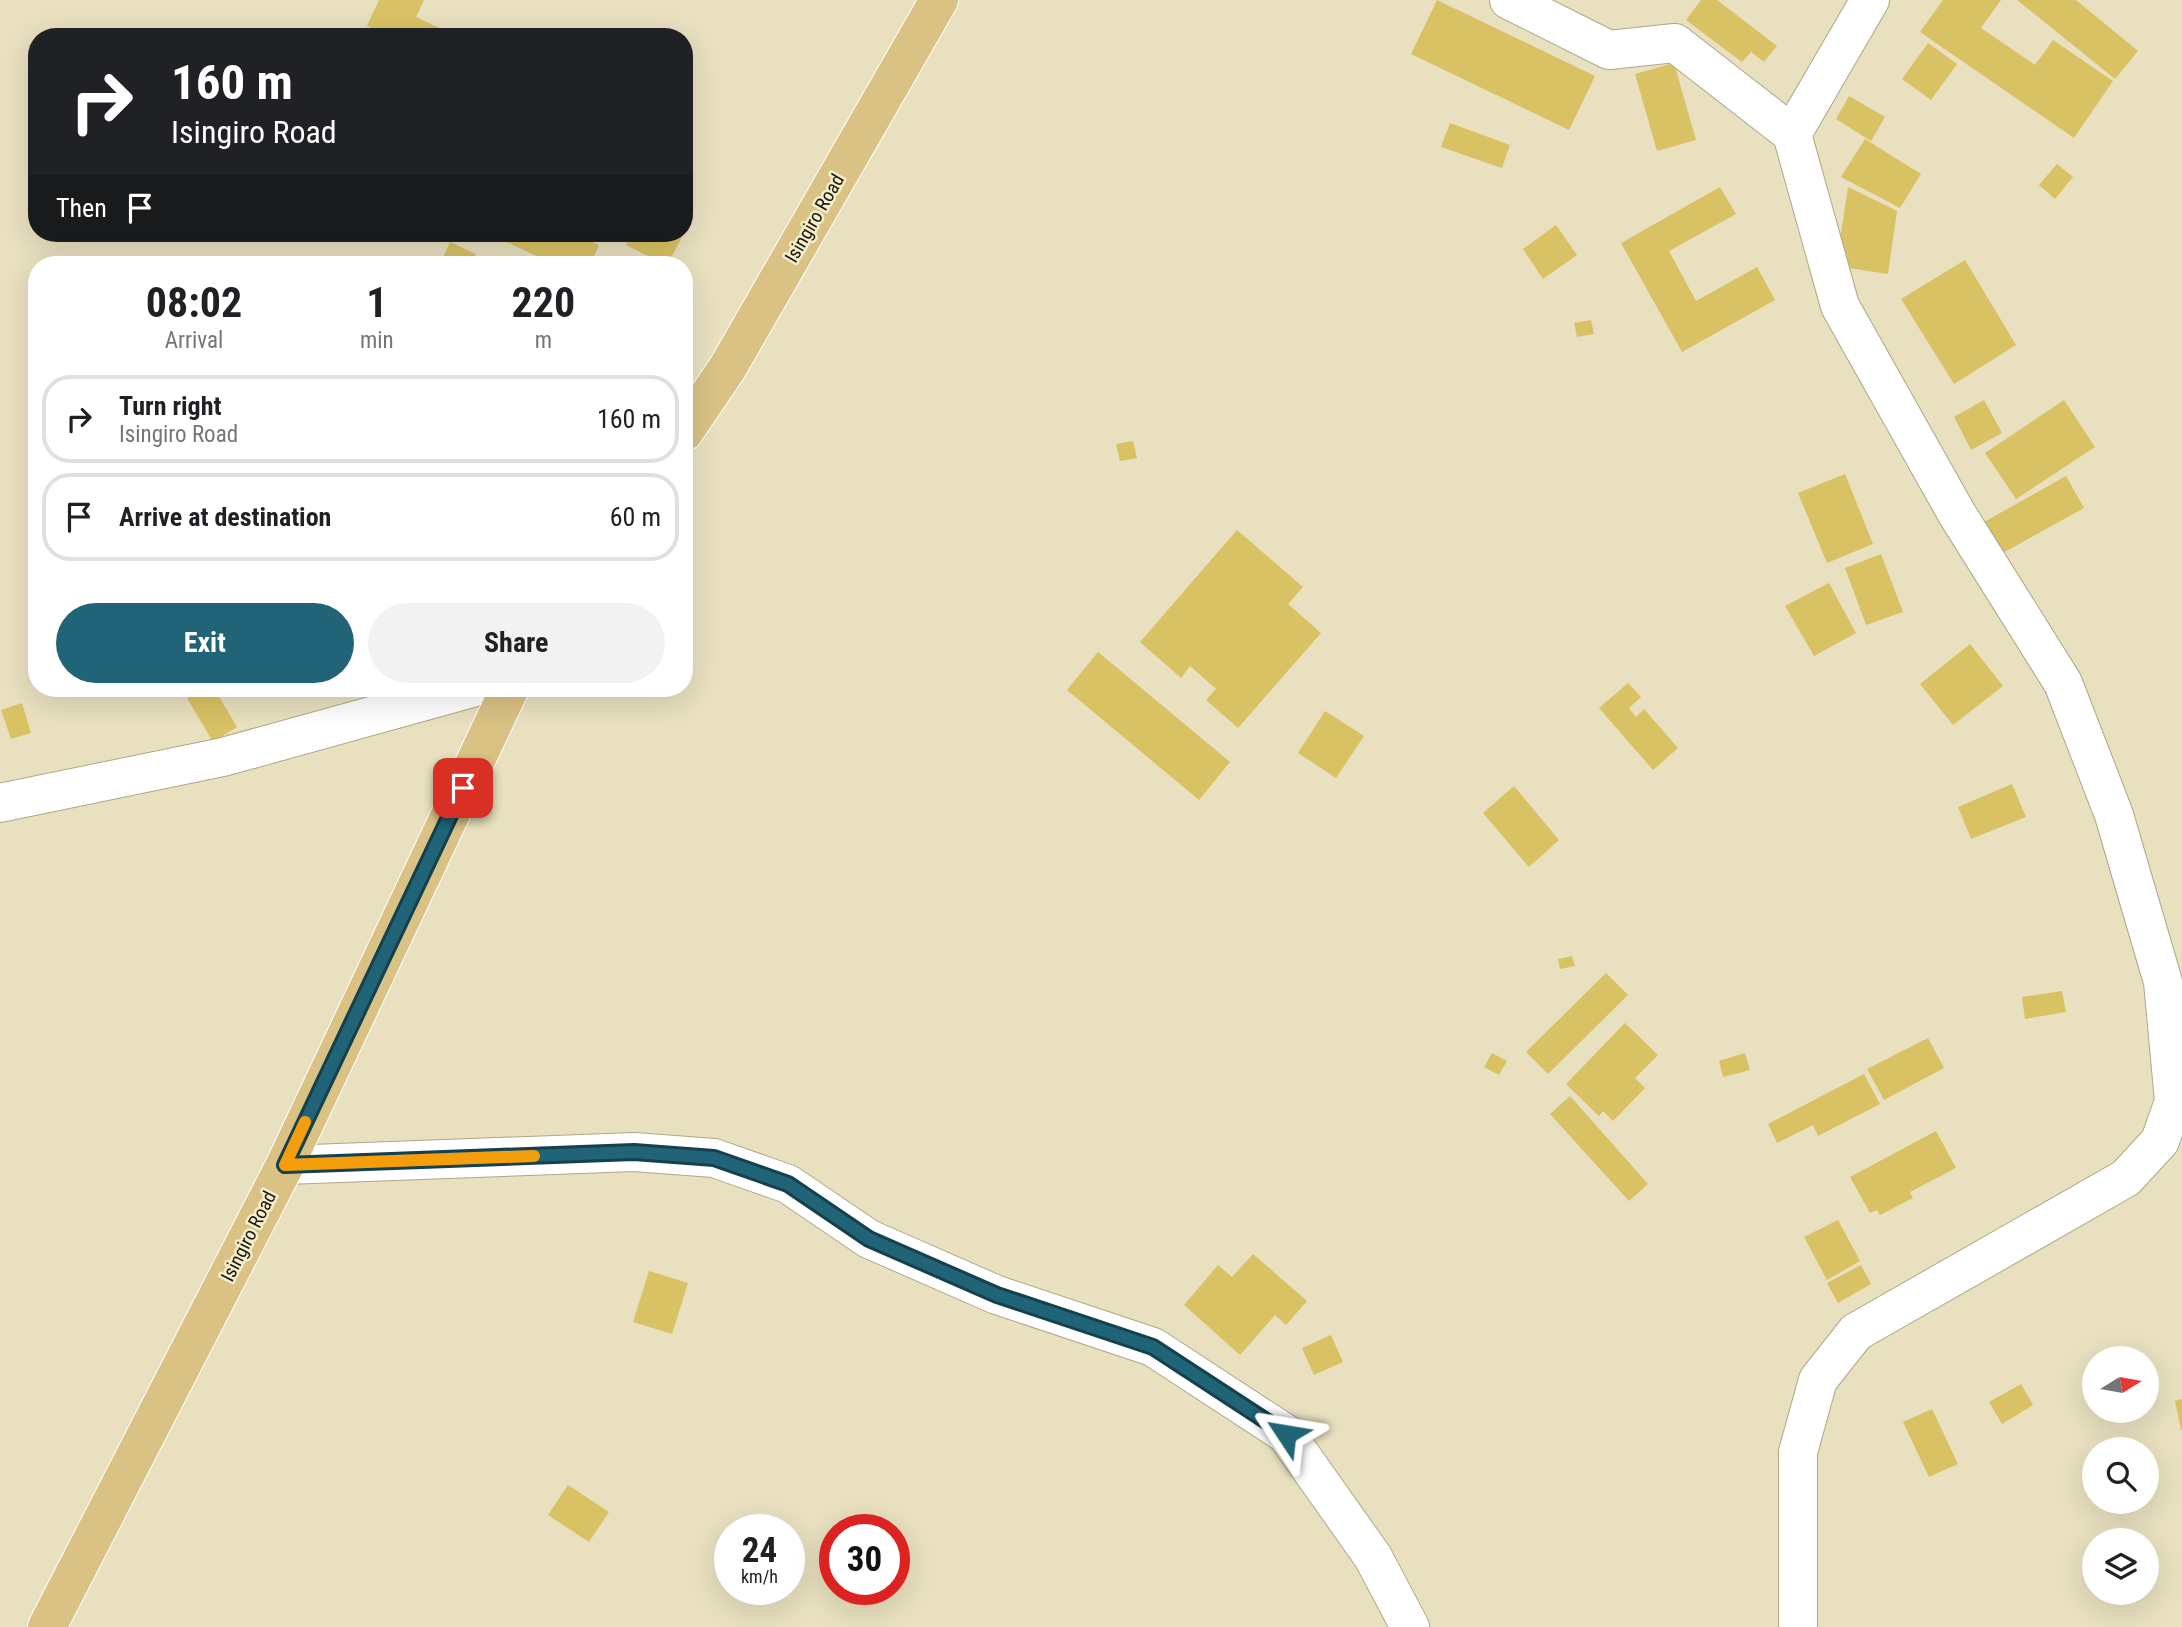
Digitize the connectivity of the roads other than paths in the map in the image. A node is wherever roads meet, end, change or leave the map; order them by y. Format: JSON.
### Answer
{"nodes":[{"id":1,"x":939,"y":0,"type":"edge"},
{"id":2,"x":1509,"y":0,"type":"edge"},
{"id":3,"x":1870,"y":0,"type":"edge"},
{"id":4,"x":1792,"y":134,"type":"junction"},
{"id":5,"x":693,"y":419,"type":"edge"},
{"id":6,"x":440,"y":697,"type":"edge"},
{"id":7,"x":506,"y":697,"type":"edge"},
{"id":8,"x":0,"y":803,"type":"edge"},
{"id":9,"x":285,"y":1165,"type":"junction"},
{"id":10,"x":47,"y":1627,"type":"edge"},
{"id":11,"x":1410,"y":1627,"type":"edge"},
{"id":12,"x":1798,"y":1627,"type":"edge"}],
"edges":[{"from":1,"to":5,"type":"main road","name":"Isingiro Road"},
{"from":2,"to":4,"type":"street"},
{"from":3,"to":4,"type":"street"},
{"from":4,"to":12,"type":"street"},
{"from":6,"to":8,"type":"street"},
{"from":7,"to":9,"type":"main road","name":"Isingiro Road"},
{"from":9,"to":10,"type":"main road","name":"Isingiro Road"},
{"from":9,"to":11,"type":"street"}]}
